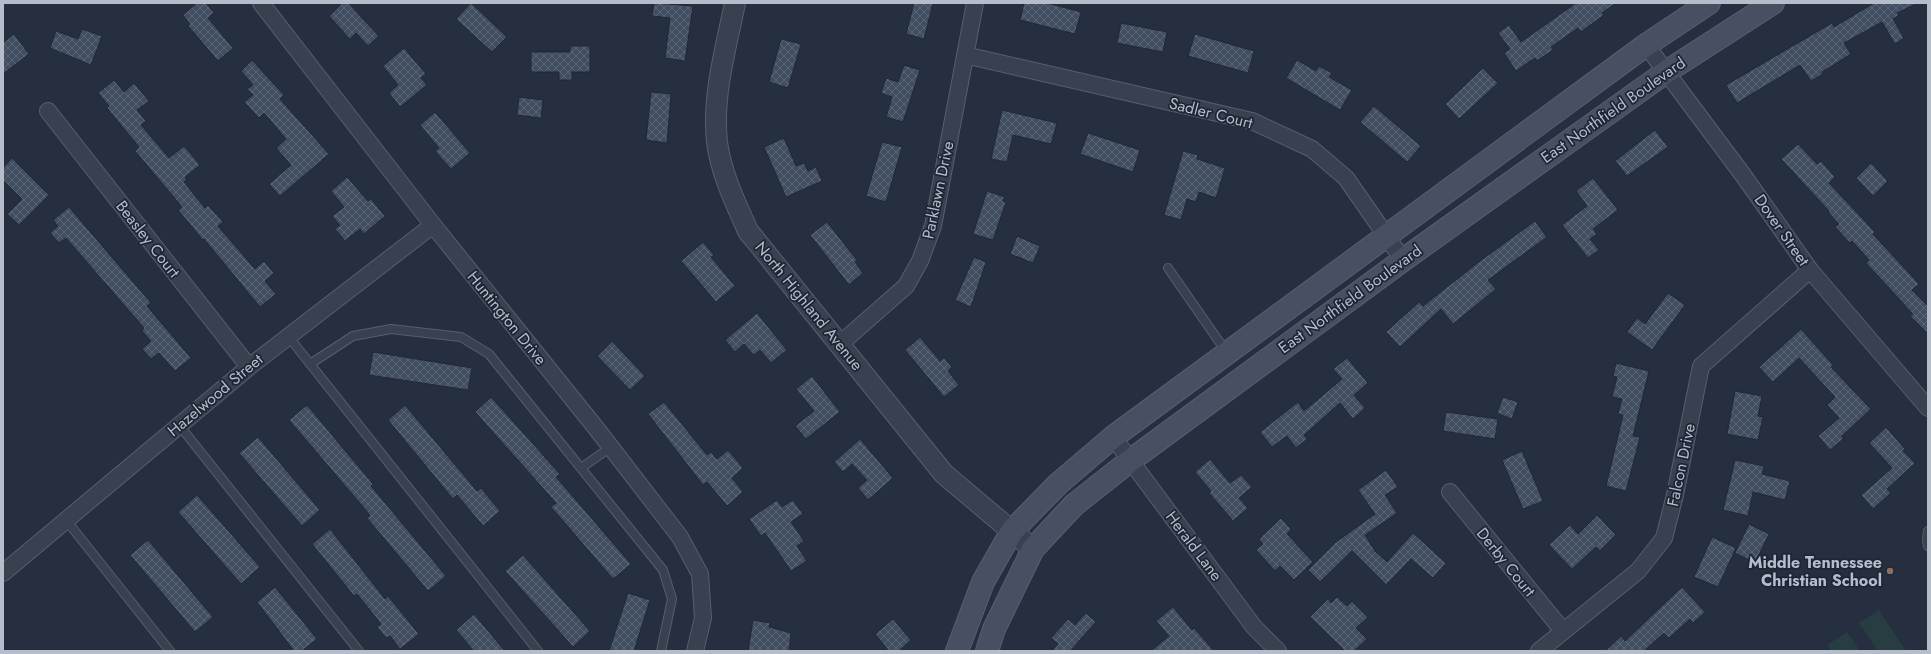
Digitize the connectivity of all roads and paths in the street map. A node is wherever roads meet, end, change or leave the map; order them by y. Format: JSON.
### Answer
{"nodes":[{"id":1,"x":262,"y":3,"type":"edge"},
{"id":2,"x":735,"y":3,"type":"edge"},
{"id":3,"x":975,"y":3,"type":"edge"},
{"id":4,"x":1709,"y":3,"type":"edge"},
{"id":5,"x":1773,"y":3,"type":"edge"},
{"id":6,"x":1646,"y":45,"type":"junction"},
{"id":7,"x":965,"y":55,"type":"junction"},
{"id":8,"x":1666,"y":72,"type":"junction"},
{"id":9,"x":48,"y":111,"type":"dead end"},
{"id":10,"x":433,"y":225,"type":"junction"},
{"id":11,"x":1387,"y":236,"type":"junction"},
{"id":12,"x":1403,"y":260,"type":"junction"},
{"id":13,"x":1168,"y":268,"type":"dead end"},
{"id":14,"x":1810,"y":270,"type":"junction"},
{"id":15,"x":288,"y":336,"type":"junction"},
{"id":16,"x":840,"y":344,"type":"junction"},
{"id":17,"x":1228,"y":353,"type":"junction"},
{"id":18,"x":310,"y":364,"type":"junction"},
{"id":19,"x":249,"y":366,"type":"junction"},
{"id":20,"x":1928,"y":408,"type":"edge"},
{"id":21,"x":179,"y":425,"type":"junction"},
{"id":22,"x":1113,"y":437,"type":"junction"},
{"id":23,"x":611,"y":447,"type":"junction"},
{"id":24,"x":1131,"y":460,"type":"junction"},
{"id":25,"x":581,"y":468,"type":"junction"},
{"id":26,"x":1450,"y":492,"type":"dead end"},
{"id":27,"x":66,"y":520,"type":"junction"},
{"id":28,"x":1012,"y":531,"type":"junction"},
{"id":29,"x":1928,"y":531,"type":"edge"},
{"id":30,"x":1928,"y":546,"type":"edge"},
{"id":31,"x":1033,"y":549,"type":"junction"},
{"id":32,"x":3,"y":573,"type":"edge"},
{"id":33,"x":1563,"y":632,"type":"junction"},
{"id":34,"x":170,"y":651,"type":"edge"},
{"id":35,"x":359,"y":651,"type":"edge"},
{"id":36,"x":538,"y":651,"type":"edge"},
{"id":37,"x":661,"y":651,"type":"edge"},
{"id":38,"x":695,"y":651,"type":"edge"},
{"id":39,"x":957,"y":651,"type":"edge"},
{"id":40,"x":987,"y":651,"type":"edge"},
{"id":41,"x":1278,"y":651,"type":"edge"},
{"id":42,"x":1539,"y":651,"type":"edge"}],
"edges":[{"from":1,"to":10,"type":"street","name":"Huntington Drive"},
{"from":2,"to":16,"type":"street","name":"North Highland Avenue"},
{"from":3,"to":7,"type":"street","name":"Parklawn Drive"},
{"from":4,"to":6,"type":"main road","name":"East Northfield Boulevard"},
{"from":5,"to":8,"type":"main road","name":"East Northfield Boulevard"},
{"from":6,"to":8,"type":"street","name":"Dover Street"},
{"from":6,"to":11,"type":"main road","name":"East Northfield Boulevard"},
{"from":7,"to":11,"type":"street","name":"Sadler Court"},
{"from":7,"to":16,"type":"street","name":"Parklawn Drive"},
{"from":8,"to":12,"type":"main road","name":"East Northfield Boulevard"},
{"from":8,"to":14,"type":"street","name":"Dover Street"},
{"from":9,"to":19,"type":"street","name":"Beasley Court"},
{"from":10,"to":15,"type":"street","name":"Hazelwood Street"},
{"from":10,"to":23,"type":"street","name":"Huntington Drive"},
{"from":11,"to":12,"type":"street","name":"Sadler Court"},
{"from":11,"to":17,"type":"main road","name":"East Northfield Boulevard"},
{"from":12,"to":24,"type":"main road","name":"East Northfield Boulevard"},
{"from":13,"to":17,"type":"lane"},
{"from":14,"to":20,"type":"street","name":"Dover Street"},
{"from":14,"to":33,"type":"street","name":"Falcon Drive"},
{"from":15,"to":18,"type":"lane"},
{"from":15,"to":19,"type":"street","name":"Hazelwood Street"},
{"from":16,"to":28,"type":"street","name":"North Highland Avenue"},
{"from":17,"to":22,"type":"main road","name":"East Northfield Boulevard"},
{"from":18,"to":25,"type":"lane"},
{"from":18,"to":36,"type":"lane"},
{"from":19,"to":21,"type":"street","name":"Hazelwood Street"},
{"from":21,"to":27,"type":"street","name":"Hazelwood Street"},
{"from":21,"to":35,"type":"lane"},
{"from":22,"to":24,"type":"street","name":"Herald Lane"},
{"from":22,"to":28,"type":"main road","name":"East Northfield Boulevard"},
{"from":23,"to":25,"type":"lane"},
{"from":23,"to":38,"type":"street","name":"Huntington Drive"},
{"from":24,"to":31,"type":"main road","name":"East Northfield Boulevard"},
{"from":24,"to":41,"type":"street","name":"Herald Lane"},
{"from":25,"to":37,"type":"lane"},
{"from":26,"to":33,"type":"street","name":"Derby Court"},
{"from":27,"to":32,"type":"street","name":"Hazelwood Street"},
{"from":27,"to":34,"type":"lane"},
{"from":28,"to":31,"type":"street","name":"North Highland Avenue"},
{"from":28,"to":39,"type":"main road","name":"East Northfield Boulevard"},
{"from":29,"to":30,"type":"lane"},
{"from":31,"to":40,"type":"main road","name":"East Northfield Boulevard"},
{"from":33,"to":42,"type":"street","name":"Falcon Drive"}]}
